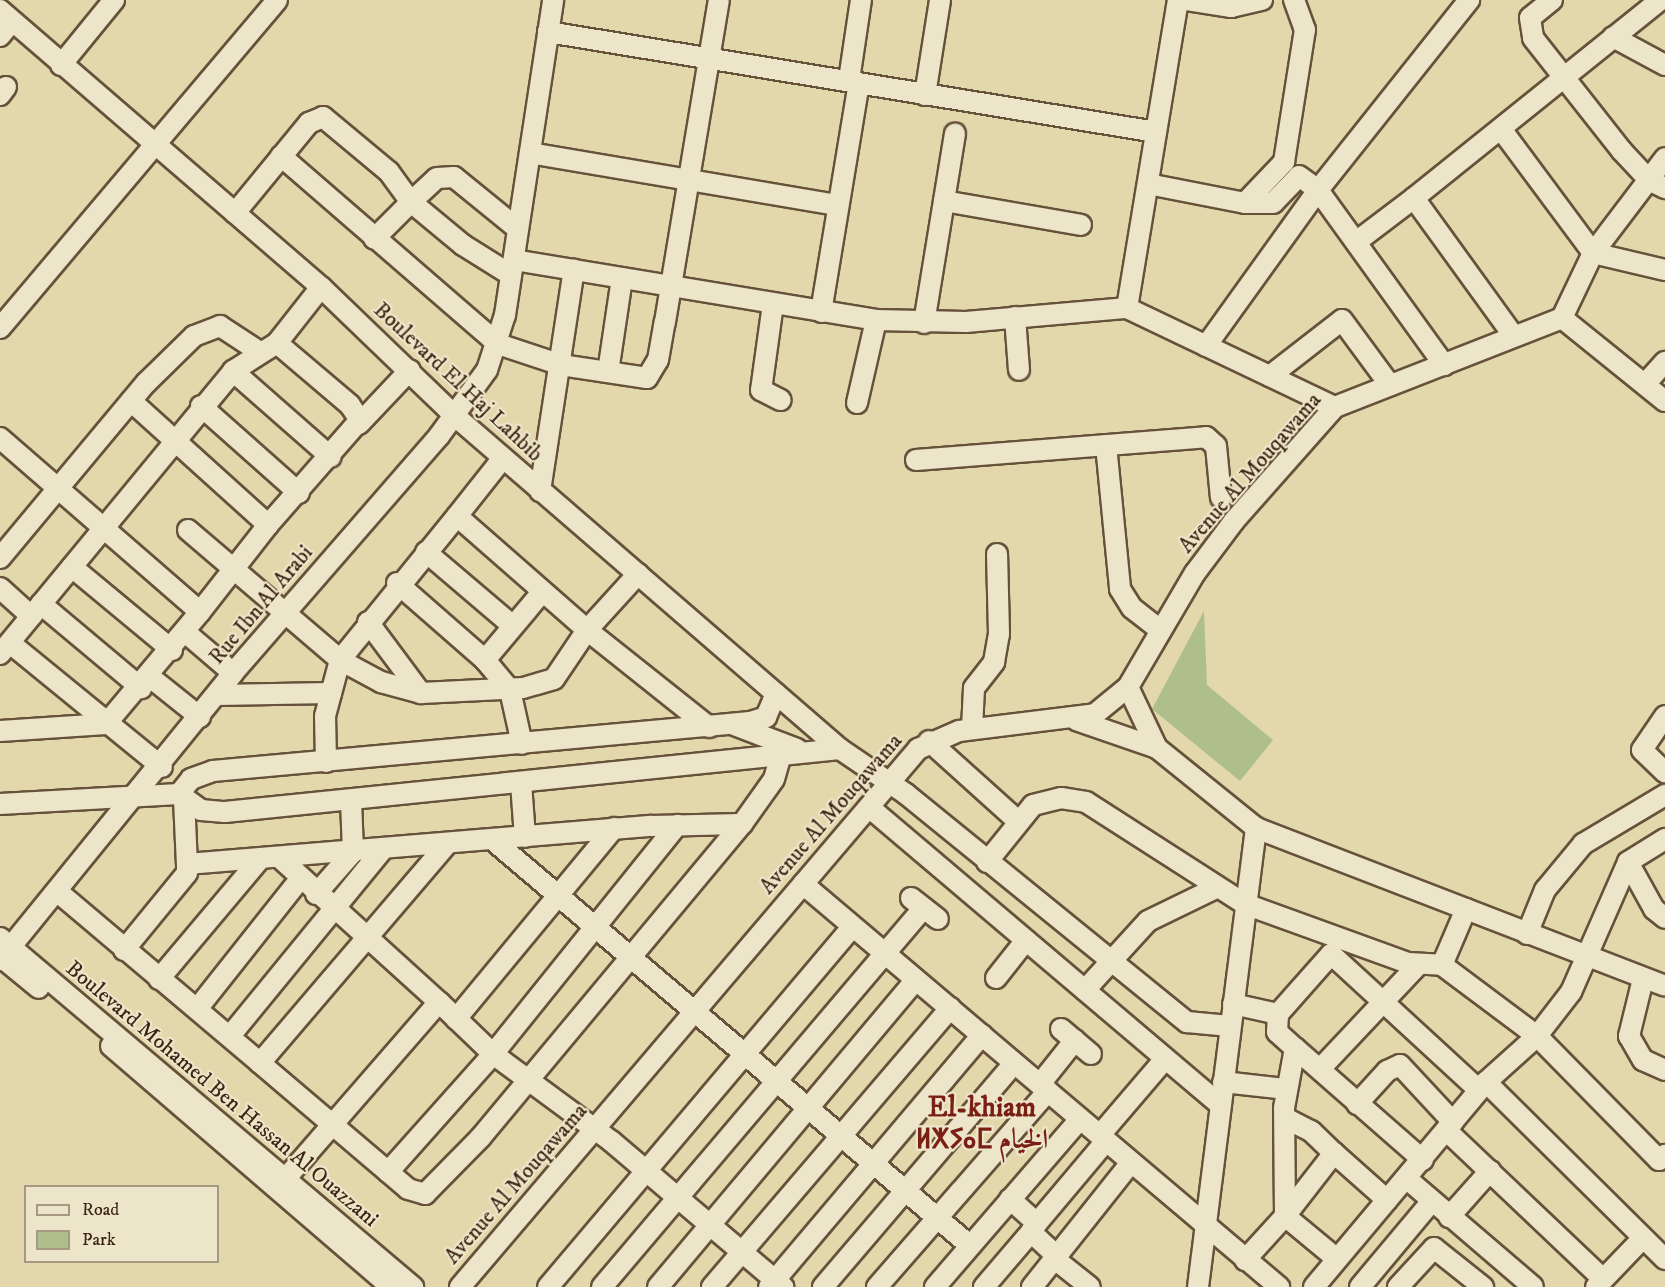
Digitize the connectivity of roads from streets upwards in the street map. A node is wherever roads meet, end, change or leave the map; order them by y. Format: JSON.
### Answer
{"nodes":[{"id":1,"x":114,"y":0,"type":"edge"},
{"id":2,"x":277,"y":0,"type":"edge"},
{"id":3,"x":554,"y":0,"type":"edge"},
{"id":4,"x":719,"y":0,"type":"edge"},
{"id":5,"x":861,"y":0,"type":"edge"},
{"id":6,"x":940,"y":0,"type":"edge"},
{"id":7,"x":1178,"y":0,"type":"edge"},
{"id":8,"x":1187,"y":0,"type":"edge"},
{"id":9,"x":1262,"y":0,"type":"edge"},
{"id":10,"x":1293,"y":0,"type":"edge"},
{"id":11,"x":1469,"y":0,"type":"edge"},
{"id":12,"x":1552,"y":0,"type":"edge"},
{"id":13,"x":1652,"y":3,"type":"edge"},
{"id":14,"x":4,"y":22,"type":"edge"},
{"id":15,"x":548,"y":32,"type":"junction"},
{"id":16,"x":1613,"y":38,"type":"junction"},
{"id":17,"x":708,"y":57,"type":"junction"},
{"id":18,"x":61,"y":65,"type":"junction"},
{"id":19,"x":1665,"y":65,"type":"edge"},
{"id":20,"x":1563,"y":78,"type":"junction"},
{"id":21,"x":854,"y":82,"type":"junction"},
{"id":22,"x":925,"y":95,"type":"junction"},
{"id":23,"x":1501,"y":129,"type":"junction"},
{"id":24,"x":1156,"y":132,"type":"junction"},
{"id":25,"x":955,"y":134,"type":"dead end"},
{"id":26,"x":157,"y":147,"type":"junction"},
{"id":27,"x":530,"y":153,"type":"junction"},
{"id":28,"x":281,"y":156,"type":"junction"},
{"id":29,"x":1665,"y":158,"type":"edge"},
{"id":30,"x":1291,"y":169,"type":"junction"},
{"id":31,"x":687,"y":180,"type":"junction"},
{"id":32,"x":1149,"y":184,"type":"junction"},
{"id":33,"x":1657,"y":184,"type":"edge"},
{"id":34,"x":1318,"y":190,"type":"junction"},
{"id":35,"x":1414,"y":198,"type":"junction"},
{"id":36,"x":944,"y":201,"type":"junction"},
{"id":37,"x":411,"y":202,"type":"junction"},
{"id":38,"x":837,"y":205,"type":"junction"},
{"id":39,"x":235,"y":213,"type":"junction"},
{"id":40,"x":1081,"y":225,"type":"dead end"},
{"id":41,"x":518,"y":229,"type":"junction"},
{"id":42,"x":374,"y":239,"type":"junction"},
{"id":43,"x":1356,"y":242,"type":"junction"},
{"id":44,"x":1593,"y":253,"type":"junction"},
{"id":45,"x":512,"y":268,"type":"junction"},
{"id":46,"x":574,"y":270,"type":"junction"},
{"id":47,"x":1665,"y":270,"type":"edge"},
{"id":48,"x":622,"y":278,"type":"junction"},
{"id":49,"x":321,"y":287,"type":"junction"},
{"id":50,"x":672,"y":287,"type":"junction"},
{"id":51,"x":773,"y":304,"type":"junction"},
{"id":52,"x":1127,"y":308,"type":"junction"},
{"id":53,"x":821,"y":312,"type":"junction"},
{"id":54,"x":1015,"y":318,"type":"junction"},
{"id":55,"x":1562,"y":318,"type":"junction"},
{"id":56,"x":876,"y":320,"type":"junction"},
{"id":57,"x":924,"y":323,"type":"junction"},
{"id":58,"x":0,"y":328,"type":"edge"},
{"id":59,"x":1513,"y":335,"type":"junction"},
{"id":60,"x":277,"y":344,"type":"junction"},
{"id":61,"x":498,"y":345,"type":"junction"},
{"id":62,"x":1206,"y":346,"type":"junction"},
{"id":63,"x":258,"y":351,"type":"junction"},
{"id":64,"x":1665,"y":362,"type":"edge"},
{"id":65,"x":561,"y":365,"type":"junction"},
{"id":66,"x":1444,"y":365,"type":"junction"},
{"id":67,"x":410,"y":370,"type":"junction"},
{"id":68,"x":1019,"y":370,"type":"dead end"},
{"id":69,"x":233,"y":371,"type":"junction"},
{"id":70,"x":608,"y":372,"type":"junction"},
{"id":71,"x":1269,"y":376,"type":"junction"},
{"id":72,"x":1645,"y":384,"type":"junction"},
{"id":73,"x":1390,"y":385,"type":"junction"},
{"id":74,"x":782,"y":400,"type":"dead end"},
{"id":75,"x":131,"y":401,"type":"junction"},
{"id":76,"x":1665,"y":401,"type":"edge"},
{"id":77,"x":857,"y":404,"type":"dead end"},
{"id":78,"x":201,"y":406,"type":"junction"},
{"id":79,"x":1335,"y":407,"type":"junction"},
{"id":80,"x":454,"y":416,"type":"junction"},
{"id":81,"x":359,"y":424,"type":"junction"},
{"id":82,"x":0,"y":438,"type":"edge"},
{"id":83,"x":174,"y":440,"type":"junction"},
{"id":84,"x":1106,"y":445,"type":"junction"},
{"id":85,"x":331,"y":457,"type":"junction"},
{"id":86,"x":503,"y":458,"type":"junction"},
{"id":87,"x":916,"y":460,"type":"dead end"},
{"id":88,"x":55,"y":488,"type":"junction"},
{"id":89,"x":540,"y":491,"type":"junction"},
{"id":90,"x":299,"y":493,"type":"junction"},
{"id":91,"x":1221,"y":498,"type":"dead end"},
{"id":92,"x":457,"y":516,"type":"junction"},
{"id":93,"x":268,"y":525,"type":"junction"},
{"id":94,"x":103,"y":528,"type":"junction"},
{"id":95,"x":188,"y":530,"type":"dead end"},
{"id":96,"x":426,"y":552,"type":"junction"},
{"id":97,"x":997,"y":554,"type":"dead end"},
{"id":98,"x":0,"y":558,"type":"edge"},
{"id":99,"x":72,"y":567,"type":"junction"},
{"id":100,"x":234,"y":568,"type":"junction"},
{"id":101,"x":638,"y":573,"type":"junction"},
{"id":102,"x":397,"y":583,"type":"junction"},
{"id":103,"x":0,"y":588,"type":"edge"},
{"id":104,"x":542,"y":592,"type":"junction"},
{"id":105,"x":36,"y":610,"type":"junction"},
{"id":106,"x":200,"y":612,"type":"junction"},
{"id":107,"x":284,"y":612,"type":"junction"},
{"id":108,"x":368,"y":622,"type":"junction"},
{"id":109,"x":513,"y":626,"type":"junction"},
{"id":110,"x":587,"y":630,"type":"junction"},
{"id":111,"x":1160,"y":630,"type":"junction"},
{"id":112,"x":185,"y":632,"type":"junction"},
{"id":113,"x":5,"y":648,"type":"edge"},
{"id":114,"x":172,"y":650,"type":"junction"},
{"id":115,"x":340,"y":660,"type":"junction"},
{"id":116,"x":484,"y":660,"type":"junction"},
{"id":117,"x":233,"y":673,"type":"junction"},
{"id":118,"x":146,"y":682,"type":"junction"},
{"id":119,"x":1128,"y":687,"type":"junction"},
{"id":120,"x":510,"y":690,"type":"junction"},
{"id":121,"x":332,"y":693,"type":"junction"},
{"id":122,"x":421,"y":693,"type":"junction"},
{"id":123,"x":776,"y":694,"type":"junction"},
{"id":124,"x":217,"y":695,"type":"junction"},
{"id":125,"x":1665,"y":716,"type":"edge"},
{"id":126,"x":200,"y":717,"type":"junction"},
{"id":127,"x":1076,"y":720,"type":"junction"},
{"id":128,"x":106,"y":724,"type":"junction"},
{"id":129,"x":734,"y":724,"type":"junction"},
{"id":130,"x":709,"y":727,"type":"junction"},
{"id":131,"x":972,"y":729,"type":"junction"},
{"id":132,"x":0,"y":731,"type":"edge"},
{"id":133,"x":928,"y":741,"type":"junction"},
{"id":134,"x":522,"y":744,"type":"junction"},
{"id":135,"x":1157,"y":748,"type":"junction"},
{"id":136,"x":840,"y":749,"type":"junction"},
{"id":137,"x":808,"y":752,"type":"junction"},
{"id":138,"x":781,"y":755,"type":"junction"},
{"id":139,"x":326,"y":762,"type":"junction"},
{"id":140,"x":162,"y":767,"type":"junction"},
{"id":141,"x":1665,"y":772,"type":"edge"},
{"id":142,"x":889,"y":782,"type":"junction"},
{"id":143,"x":521,"y":783,"type":"junction"},
{"id":144,"x":138,"y":793,"type":"junction"},
{"id":145,"x":1665,"y":795,"type":"edge"},
{"id":146,"x":182,"y":796,"type":"junction"},
{"id":147,"x":351,"y":800,"type":"junction"},
{"id":148,"x":0,"y":804,"type":"edge"},
{"id":149,"x":869,"y":807,"type":"junction"},
{"id":150,"x":1018,"y":821,"type":"junction"},
{"id":151,"x":741,"y":824,"type":"junction"},
{"id":152,"x":677,"y":825,"type":"junction"},
{"id":153,"x":614,"y":828,"type":"junction"},
{"id":154,"x":1256,"y":828,"type":"junction"},
{"id":155,"x":525,"y":837,"type":"junction"},
{"id":156,"x":1665,"y":839,"type":"edge"},
{"id":157,"x":494,"y":841,"type":"junction"},
{"id":158,"x":447,"y":844,"type":"junction"},
{"id":159,"x":384,"y":848,"type":"junction"},
{"id":160,"x":353,"y":852,"type":"junction"},
{"id":161,"x":280,"y":858,"type":"junction"},
{"id":162,"x":260,"y":859,"type":"junction"},
{"id":163,"x":987,"y":862,"type":"junction"},
{"id":164,"x":1628,"y":862,"type":"junction"},
{"id":165,"x":187,"y":864,"type":"junction"},
{"id":166,"x":300,"y":879,"type":"junction"},
{"id":167,"x":803,"y":884,"type":"junction"},
{"id":168,"x":1216,"y":888,"type":"junction"},
{"id":169,"x":58,"y":892,"type":"junction"},
{"id":170,"x":315,"y":894,"type":"junction"},
{"id":171,"x":559,"y":896,"type":"junction"},
{"id":172,"x":1245,"y":904,"type":"junction"},
{"id":173,"x":924,"y":908,"type":"dead end"},
{"id":174,"x":1466,"y":909,"type":"junction"},
{"id":175,"x":335,"y":912,"type":"junction"},
{"id":176,"x":1665,"y":918,"type":"edge"},
{"id":177,"x":596,"y":926,"type":"junction"},
{"id":178,"x":852,"y":927,"type":"junction"},
{"id":179,"x":1324,"y":934,"type":"junction"},
{"id":180,"x":1527,"y":934,"type":"junction"},
{"id":181,"x":367,"y":939,"type":"junction"},
{"id":182,"x":1026,"y":940,"type":"junction"},
{"id":183,"x":124,"y":951,"type":"junction"},
{"id":184,"x":3,"y":952,"type":"edge"},
{"id":185,"x":885,"y":954,"type":"junction"},
{"id":186,"x":1331,"y":954,"type":"junction"},
{"id":187,"x":1586,"y":958,"type":"junction"},
{"id":188,"x":632,"y":959,"type":"junction"},
{"id":189,"x":1108,"y":962,"type":"junction"},
{"id":190,"x":1418,"y":965,"type":"junction"},
{"id":191,"x":1442,"y":965,"type":"junction"},
{"id":192,"x":996,"y":978,"type":"dead end"},
{"id":193,"x":159,"y":979,"type":"junction"},
{"id":194,"x":1643,"y":979,"type":"junction"},
{"id":195,"x":916,"y":980,"type":"junction"},
{"id":196,"x":1665,"y":986,"type":"edge"},
{"id":197,"x":1085,"y":990,"type":"junction"},
{"id":198,"x":439,"y":1002,"type":"junction"},
{"id":199,"x":1381,"y":1003,"type":"junction"},
{"id":200,"x":1233,"y":1004,"type":"junction"},
{"id":201,"x":950,"y":1008,"type":"junction"},
{"id":202,"x":197,"y":1009,"type":"junction"},
{"id":203,"x":695,"y":1011,"type":"junction"},
{"id":204,"x":1278,"y":1014,"type":"junction"},
{"id":205,"x":456,"y":1019,"type":"junction"},
{"id":206,"x":1230,"y":1026,"type":"junction"},
{"id":207,"x":982,"y":1035,"type":"junction"},
{"id":208,"x":230,"y":1036,"type":"junction"},
{"id":209,"x":1537,"y":1036,"type":"junction"},
{"id":210,"x":1295,"y":1048,"type":"junction"},
{"id":211,"x":1091,"y":1053,"type":"dead end"},
{"id":212,"x":493,"y":1054,"type":"junction"},
{"id":213,"x":746,"y":1054,"type":"junction"},
{"id":214,"x":1165,"y":1059,"type":"junction"},
{"id":215,"x":1014,"y":1063,"type":"junction"},
{"id":216,"x":260,"y":1064,"type":"junction"},
{"id":217,"x":1320,"y":1069,"type":"junction"},
{"id":218,"x":1665,"y":1070,"type":"edge"},
{"id":219,"x":777,"y":1080,"type":"junction"},
{"id":220,"x":527,"y":1082,"type":"junction"},
{"id":221,"x":1223,"y":1082,"type":"junction"},
{"id":222,"x":1482,"y":1086,"type":"junction"},
{"id":223,"x":1044,"y":1088,"type":"junction"},
{"id":224,"x":1285,"y":1089,"type":"junction"},
{"id":225,"x":1358,"y":1104,"type":"junction"},
{"id":226,"x":1221,"y":1105,"type":"junction"},
{"id":227,"x":810,"y":1108,"type":"junction"},
{"id":228,"x":1285,"y":1118,"type":"junction"},
{"id":229,"x":1080,"y":1119,"type":"junction"},
{"id":230,"x":332,"y":1123,"type":"junction"},
{"id":231,"x":1450,"y":1126,"type":"junction"},
{"id":232,"x":593,"y":1133,"type":"junction"},
{"id":233,"x":842,"y":1135,"type":"junction"},
{"id":234,"x":1103,"y":1138,"type":"junction"},
{"id":235,"x":1334,"y":1152,"type":"junction"},
{"id":236,"x":1423,"y":1160,"type":"junction"},
{"id":237,"x":1663,"y":1160,"type":"edge"},
{"id":238,"x":875,"y":1163,"type":"junction"},
{"id":239,"x":1130,"y":1164,"type":"junction"},
{"id":240,"x":645,"y":1171,"type":"junction"},
{"id":241,"x":1490,"y":1171,"type":"junction"},
{"id":242,"x":388,"y":1172,"type":"junction"},
{"id":243,"x":286,"y":1178,"type":"junction"},
{"id":244,"x":1406,"y":1178,"type":"junction"},
{"id":245,"x":905,"y":1191,"type":"junction"},
{"id":246,"x":677,"y":1199,"type":"junction"},
{"id":247,"x":1010,"y":1200,"type":"junction"},
{"id":248,"x":1387,"y":1200,"type":"junction"},
{"id":249,"x":1431,"y":1201,"type":"junction"},
{"id":250,"x":1285,"y":1216,"type":"junction"},
{"id":251,"x":1449,"y":1217,"type":"junction"},
{"id":252,"x":937,"y":1219,"type":"junction"},
{"id":253,"x":1206,"y":1224,"type":"junction"},
{"id":254,"x":710,"y":1226,"type":"junction"},
{"id":255,"x":1034,"y":1228,"type":"junction"},
{"id":256,"x":1359,"y":1234,"type":"junction"},
{"id":257,"x":1643,"y":1238,"type":"junction"},
{"id":258,"x":968,"y":1244,"type":"junction"},
{"id":259,"x":742,"y":1253,"type":"junction"},
{"id":260,"x":1386,"y":1256,"type":"junction"},
{"id":261,"x":1057,"y":1258,"type":"junction"},
{"id":262,"x":1665,"y":1258,"type":"edge"},
{"id":263,"x":1337,"y":1259,"type":"junction"},
{"id":264,"x":1245,"y":1260,"type":"junction"},
{"id":265,"x":388,"y":1283,"type":"edge"},
{"id":266,"x":1401,"y":1283,"type":"edge"},
{"id":267,"x":1600,"y":1283,"type":"edge"},
{"id":268,"x":776,"y":1284,"type":"edge"},
{"id":269,"x":1084,"y":1286,"type":"edge"},
{"id":270,"x":413,"y":1287,"type":"edge"},
{"id":271,"x":459,"y":1287,"type":"edge"},
{"id":272,"x":548,"y":1287,"type":"edge"},
{"id":273,"x":602,"y":1287,"type":"edge"},
{"id":274,"x":658,"y":1287,"type":"edge"},
{"id":275,"x":712,"y":1287,"type":"edge"},
{"id":276,"x":823,"y":1287,"type":"edge"},
{"id":277,"x":877,"y":1287,"type":"edge"},
{"id":278,"x":934,"y":1287,"type":"edge"},
{"id":279,"x":984,"y":1287,"type":"edge"},
{"id":280,"x":1032,"y":1287,"type":"edge"},
{"id":281,"x":1198,"y":1287,"type":"edge"},
{"id":282,"x":1279,"y":1287,"type":"edge"},
{"id":283,"x":1314,"y":1287,"type":"edge"},
{"id":284,"x":1360,"y":1287,"type":"edge"},
{"id":285,"x":1483,"y":1287,"type":"edge"},
{"id":286,"x":1533,"y":1287,"type":"edge"}],
"edges":[{"from":1,"to":18,"type":"street"},
{"from":2,"to":26,"type":"street"},
{"from":3,"to":15,"type":"street","name":"Rue Ibn Al Arabi"},
{"from":4,"to":17,"type":"street"},
{"from":5,"to":21,"type":"street"},
{"from":6,"to":22,"type":"street"},
{"from":7,"to":24,"type":"street"},
{"from":8,"to":9,"type":"street"},
{"from":10,"to":30,"type":"street"},
{"from":11,"to":34,"type":"street"},
{"from":12,"to":20,"type":"street"},
{"from":13,"to":16,"type":"street"},
{"from":14,"to":18,"type":"street","name":"Boulevard El Haj Lahbib"},
{"from":15,"to":17,"type":"street"},
{"from":15,"to":27,"type":"street","name":"Rue Ibn Al Arabi"},
{"from":16,"to":19,"type":"street"},
{"from":16,"to":20,"type":"street"},
{"from":17,"to":21,"type":"street"},
{"from":17,"to":31,"type":"street"},
{"from":18,"to":26,"type":"street","name":"Boulevard El Haj Lahbib"},
{"from":20,"to":23,"type":"street"},
{"from":20,"to":33,"type":"street"},
{"from":21,"to":22,"type":"street"},
{"from":21,"to":38,"type":"street"},
{"from":22,"to":24,"type":"street"},
{"from":23,"to":35,"type":"street"},
{"from":23,"to":44,"type":"street"},
{"from":24,"to":32,"type":"street"},
{"from":25,"to":36,"type":"street"},
{"from":26,"to":39,"type":"street","name":"Boulevard El Haj Lahbib"},
{"from":26,"to":58,"type":"street"},
{"from":27,"to":31,"type":"street"},
{"from":27,"to":41,"type":"street","name":"Rue Ibn Al Arabi"},
{"from":28,"to":37,"type":"street"},
{"from":28,"to":39,"type":"street"},
{"from":28,"to":42,"type":"street"},
{"from":29,"to":33,"type":"street"},
{"from":30,"to":32,"type":"street"},
{"from":30,"to":34,"type":"street"},
{"from":31,"to":38,"type":"street"},
{"from":31,"to":50,"type":"street"},
{"from":32,"to":52,"type":"street"},
{"from":33,"to":44,"type":"street"},
{"from":34,"to":43,"type":"street"},
{"from":34,"to":62,"type":"street"},
{"from":35,"to":43,"type":"street"},
{"from":35,"to":59,"type":"street"},
{"from":36,"to":40,"type":"street"},
{"from":36,"to":57,"type":"street"},
{"from":37,"to":41,"type":"street"},
{"from":37,"to":42,"type":"street"},
{"from":37,"to":45,"type":"street"},
{"from":38,"to":53,"type":"street"},
{"from":39,"to":49,"type":"street","name":"Boulevard El Haj Lahbib"},
{"from":41,"to":45,"type":"street","name":"Rue Ibn Al Arabi"},
{"from":42,"to":61,"type":"street"},
{"from":43,"to":66,"type":"street"},
{"from":44,"to":47,"type":"street"},
{"from":44,"to":55,"type":"street"},
{"from":45,"to":46,"type":"street"},
{"from":45,"to":61,"type":"street","name":"Rue Ibn Al Arabi"},
{"from":46,"to":48,"type":"street"},
{"from":46,"to":65,"type":"street"},
{"from":48,"to":50,"type":"street"},
{"from":48,"to":70,"type":"street"},
{"from":49,"to":60,"type":"street"},
{"from":49,"to":67,"type":"street","name":"Boulevard El Haj Lahbib"},
{"from":50,"to":51,"type":"street"},
{"from":50,"to":70,"type":"street"},
{"from":51,"to":53,"type":"street"},
{"from":51,"to":74,"type":"street"},
{"from":52,"to":54,"type":"street"},
{"from":52,"to":62,"type":"street"},
{"from":53,"to":56,"type":"street"},
{"from":54,"to":57,"type":"street"},
{"from":54,"to":68,"type":"street"},
{"from":55,"to":59,"type":"street","name":"Avenue Al Mouqawama"},
{"from":55,"to":72,"type":"street"},
{"from":56,"to":57,"type":"street"},
{"from":56,"to":77,"type":"street"},
{"from":59,"to":66,"type":"street","name":"Avenue Al Mouqawama"},
{"from":60,"to":63,"type":"street"},
{"from":60,"to":81,"type":"street"},
{"from":61,"to":65,"type":"street"},
{"from":61,"to":80,"type":"street","name":"Rue Ibn Al Arabi"},
{"from":62,"to":71,"type":"street"},
{"from":63,"to":69,"type":"street"},
{"from":63,"to":75,"type":"street"},
{"from":64,"to":72,"type":"street"},
{"from":65,"to":70,"type":"street"},
{"from":65,"to":89,"type":"street"},
{"from":66,"to":73,"type":"street","name":"Avenue Al Mouqawama"},
{"from":67,"to":80,"type":"street","name":"Boulevard El Haj Lahbib"},
{"from":67,"to":81,"type":"street"},
{"from":69,"to":78,"type":"street"},
{"from":69,"to":85,"type":"street"},
{"from":71,"to":73,"type":"street"},
{"from":71,"to":79,"type":"street"},
{"from":72,"to":76,"type":"street"},
{"from":73,"to":79,"type":"street","name":"Avenue Al Mouqawama"},
{"from":75,"to":83,"type":"street"},
{"from":75,"to":88,"type":"street"},
{"from":78,"to":83,"type":"street"},
{"from":78,"to":90,"type":"street"},
{"from":79,"to":111,"type":"street","name":"Avenue Al Mouqawama"},
{"from":80,"to":86,"type":"street","name":"Boulevard El Haj Lahbib"},
{"from":80,"to":107,"type":"street","name":"Rue Ibn Al Arabi"},
{"from":81,"to":85,"type":"street"},
{"from":82,"to":88,"type":"street"},
{"from":83,"to":93,"type":"street"},
{"from":83,"to":94,"type":"street"},
{"from":84,"to":87,"type":"street"},
{"from":84,"to":91,"type":"street"},
{"from":84,"to":111,"type":"street"},
{"from":85,"to":90,"type":"street"},
{"from":86,"to":89,"type":"street","name":"Boulevard El Haj Lahbib"},
{"from":86,"to":92,"type":"street"},
{"from":88,"to":94,"type":"street"},
{"from":88,"to":98,"type":"street"},
{"from":89,"to":101,"type":"street","name":"Boulevard El Haj Lahbib"},
{"from":90,"to":93,"type":"street"},
{"from":92,"to":96,"type":"street"},
{"from":92,"to":104,"type":"street"},
{"from":93,"to":100,"type":"street"},
{"from":94,"to":99,"type":"street"},
{"from":94,"to":106,"type":"street"},
{"from":95,"to":100,"type":"street"},
{"from":96,"to":102,"type":"street"},
{"from":96,"to":109,"type":"street"},
{"from":97,"to":131,"type":"street"},
{"from":99,"to":105,"type":"street"},
{"from":99,"to":114,"type":"street"},
{"from":100,"to":106,"type":"street"},
{"from":100,"to":107,"type":"street"},
{"from":101,"to":110,"type":"street"},
{"from":101,"to":123,"type":"street","name":"Boulevard El Haj Lahbib"},
{"from":102,"to":108,"type":"street"},
{"from":102,"to":116,"type":"street"},
{"from":103,"to":105,"type":"street"},
{"from":104,"to":109,"type":"street"},
{"from":104,"to":110,"type":"street"},
{"from":105,"to":113,"type":"street"},
{"from":105,"to":118,"type":"street"},
{"from":106,"to":112,"type":"street"},
{"from":107,"to":115,"type":"street"},
{"from":107,"to":117,"type":"street","name":"Rue Ibn Al Arabi"},
{"from":108,"to":115,"type":"street"},
{"from":108,"to":122,"type":"street"},
{"from":109,"to":116,"type":"street"},
{"from":110,"to":120,"type":"street"},
{"from":110,"to":130,"type":"street"},
{"from":111,"to":119,"type":"street","name":"Avenue Al Mouqawama"},
{"from":112,"to":114,"type":"street"},
{"from":112,"to":117,"type":"street"},
{"from":113,"to":128,"type":"street"},
{"from":114,"to":118,"type":"street"},
{"from":115,"to":121,"type":"street"},
{"from":115,"to":122,"type":"street"},
{"from":116,"to":120,"type":"street"},
{"from":117,"to":124,"type":"street","name":"Rue Ibn Al Arabi"},
{"from":118,"to":126,"type":"street"},
{"from":118,"to":128,"type":"street"},
{"from":119,"to":127,"type":"street","name":"Avenue Al Mouqawama"},
{"from":119,"to":135,"type":"street"},
{"from":120,"to":122,"type":"street"},
{"from":120,"to":134,"type":"street"},
{"from":121,"to":124,"type":"street"},
{"from":121,"to":139,"type":"street"},
{"from":123,"to":129,"type":"street"},
{"from":123,"to":136,"type":"street","name":"Boulevard El Haj Lahbib"},
{"from":124,"to":126,"type":"street","name":"Rue Ibn Al Arabi"},
{"from":125,"to":141,"type":"street"},
{"from":126,"to":140,"type":"street","name":"Rue Ibn Al Arabi"},
{"from":127,"to":131,"type":"street","name":"Avenue Al Mouqawama"},
{"from":127,"to":135,"type":"street"},
{"from":128,"to":132,"type":"street"},
{"from":128,"to":140,"type":"street"},
{"from":129,"to":130,"type":"street"},
{"from":129,"to":137,"type":"street"},
{"from":130,"to":134,"type":"street"},
{"from":131,"to":133,"type":"street","name":"Avenue Al Mouqawama"},
{"from":133,"to":142,"type":"street","name":"Avenue Al Mouqawama"},
{"from":133,"to":150,"type":"street"},
{"from":134,"to":139,"type":"street"},
{"from":135,"to":154,"type":"street"},
{"from":136,"to":137,"type":"street"},
{"from":136,"to":142,"type":"street","name":"Boulevard El Haj Lahbib"},
{"from":137,"to":138,"type":"street"},
{"from":138,"to":143,"type":"street"},
{"from":138,"to":151,"type":"street"},
{"from":139,"to":146,"type":"street"},
{"from":140,"to":144,"type":"street","name":"Rue Ibn Al Arabi"},
{"from":142,"to":149,"type":"street","name":"Avenue Al Mouqawama"},
{"from":142,"to":163,"type":"street","name":"Boulevard El Haj Lahbib"},
{"from":143,"to":147,"type":"street"},
{"from":143,"to":155,"type":"street"},
{"from":144,"to":146,"type":"street"},
{"from":144,"to":148,"type":"street"},
{"from":144,"to":169,"type":"street","name":"Rue Ibn Al Arabi"},
{"from":145,"to":180,"type":"street"},
{"from":146,"to":147,"type":"street"},
{"from":146,"to":165,"type":"street"},
{"from":147,"to":160,"type":"street"},
{"from":149,"to":167,"type":"street","name":"Avenue Al Mouqawama"},
{"from":149,"to":182,"type":"street"},
{"from":150,"to":163,"type":"street"},
{"from":150,"to":168,"type":"street"},
{"from":151,"to":152,"type":"street"},
{"from":151,"to":188,"type":"street"},
{"from":152,"to":153,"type":"street"},
{"from":152,"to":177,"type":"street"},
{"from":153,"to":155,"type":"street"},
{"from":153,"to":171,"type":"street"},
{"from":154,"to":172,"type":"street"},
{"from":154,"to":174,"type":"street"},
{"from":155,"to":157,"type":"street"},
{"from":156,"to":164,"type":"street"},
{"from":157,"to":158,"type":"street"},
{"from":157,"to":171,"type":"street"},
{"from":158,"to":159,"type":"street"},
{"from":158,"to":181,"type":"street"},
{"from":159,"to":160,"type":"street"},
{"from":159,"to":175,"type":"street"},
{"from":160,"to":161,"type":"street"},
{"from":160,"to":170,"type":"street"},
{"from":161,"to":162,"type":"street"},
{"from":161,"to":166,"type":"street"},
{"from":162,"to":165,"type":"street"},
{"from":162,"to":193,"type":"street"},
{"from":163,"to":189,"type":"street","name":"Boulevard El Haj Lahbib"},
{"from":164,"to":176,"type":"street"},
{"from":164,"to":187,"type":"street"},
{"from":165,"to":183,"type":"street"},
{"from":166,"to":170,"type":"street"},
{"from":166,"to":202,"type":"street"},
{"from":167,"to":178,"type":"street"},
{"from":167,"to":203,"type":"street","name":"Avenue Al Mouqawama"},
{"from":168,"to":172,"type":"street"},
{"from":168,"to":189,"type":"street"},
{"from":169,"to":183,"type":"street"},
{"from":169,"to":184,"type":"street","name":"Rue Ibn Al Arabi"},
{"from":170,"to":175,"type":"street"},
{"from":171,"to":177,"type":"street"},
{"from":171,"to":205,"type":"street"},
{"from":172,"to":179,"type":"street"},
{"from":172,"to":200,"type":"street"},
{"from":173,"to":185,"type":"street"},
{"from":174,"to":180,"type":"street"},
{"from":174,"to":191,"type":"street"},
{"from":175,"to":181,"type":"street"},
{"from":175,"to":208,"type":"street"},
{"from":177,"to":188,"type":"street"},
{"from":177,"to":212,"type":"street"},
{"from":178,"to":185,"type":"street"},
{"from":178,"to":213,"type":"street"},
{"from":179,"to":186,"type":"street"},
{"from":179,"to":190,"type":"street"},
{"from":180,"to":187,"type":"street"},
{"from":181,"to":198,"type":"street"},
{"from":181,"to":216,"type":"street"},
{"from":182,"to":192,"type":"street"},
{"from":182,"to":197,"type":"street"},
{"from":183,"to":193,"type":"street"},
{"from":184,"to":243,"type":"street","name":"Boulevard Mohamed Ben Hassan Al Ouazzani"},
{"from":184,"to":265,"type":"street","name":"Boulevard Mohamed Ben Hassan Al Ouazzani"},
{"from":185,"to":195,"type":"street"},
{"from":185,"to":219,"type":"street"},
{"from":186,"to":199,"type":"street"},
{"from":186,"to":204,"type":"street"},
{"from":187,"to":194,"type":"street"},
{"from":187,"to":209,"type":"street"},
{"from":188,"to":203,"type":"street"},
{"from":188,"to":220,"type":"street"},
{"from":189,"to":197,"type":"street"},
{"from":189,"to":206,"type":"street","name":"Boulevard El Haj Lahbib"},
{"from":190,"to":191,"type":"street"},
{"from":190,"to":199,"type":"street"},
{"from":191,"to":209,"type":"street"},
{"from":193,"to":202,"type":"street"},
{"from":194,"to":196,"type":"street"},
{"from":194,"to":218,"type":"street"},
{"from":195,"to":201,"type":"street"},
{"from":195,"to":227,"type":"street"},
{"from":197,"to":214,"type":"street"},
{"from":198,"to":205,"type":"street"},
{"from":198,"to":230,"type":"street"},
{"from":199,"to":217,"type":"street"},
{"from":199,"to":222,"type":"street"},
{"from":200,"to":204,"type":"street"},
{"from":200,"to":206,"type":"street"},
{"from":201,"to":207,"type":"street"},
{"from":201,"to":233,"type":"street"},
{"from":202,"to":208,"type":"street"},
{"from":203,"to":213,"type":"street"},
{"from":203,"to":232,"type":"street","name":"Avenue Al Mouqawama"},
{"from":204,"to":210,"type":"street"},
{"from":205,"to":212,"type":"street"},
{"from":206,"to":221,"type":"street"},
{"from":207,"to":215,"type":"street"},
{"from":207,"to":238,"type":"street"},
{"from":208,"to":216,"type":"street"},
{"from":209,"to":222,"type":"street"},
{"from":209,"to":237,"type":"street"},
{"from":210,"to":217,"type":"street"},
{"from":210,"to":224,"type":"street"},
{"from":211,"to":223,"type":"street"},
{"from":212,"to":220,"type":"street"},
{"from":212,"to":242,"type":"street"},
{"from":213,"to":219,"type":"street"},
{"from":213,"to":240,"type":"street"},
{"from":214,"to":226,"type":"street"},
{"from":214,"to":234,"type":"street"},
{"from":215,"to":223,"type":"street"},
{"from":215,"to":245,"type":"street"},
{"from":216,"to":230,"type":"street"},
{"from":217,"to":225,"type":"street"},
{"from":219,"to":227,"type":"street"},
{"from":219,"to":246,"type":"street"},
{"from":220,"to":232,"type":"street"},
{"from":220,"to":242,"type":"street"},
{"from":221,"to":224,"type":"street"},
{"from":221,"to":226,"type":"street"},
{"from":222,"to":231,"type":"street"},
{"from":222,"to":257,"type":"street"},
{"from":223,"to":229,"type":"street"},
{"from":223,"to":252,"type":"street"},
{"from":224,"to":228,"type":"street"},
{"from":225,"to":231,"type":"street"},
{"from":225,"to":236,"type":"street"},
{"from":226,"to":253,"type":"street"},
{"from":227,"to":233,"type":"street"},
{"from":227,"to":254,"type":"street"},
{"from":228,"to":235,"type":"street"},
{"from":228,"to":250,"type":"street"},
{"from":229,"to":234,"type":"street"},
{"from":229,"to":247,"type":"street"},
{"from":230,"to":242,"type":"street"},
{"from":230,"to":243,"type":"street"},
{"from":231,"to":236,"type":"street"},
{"from":231,"to":241,"type":"street"},
{"from":232,"to":240,"type":"street"},
{"from":232,"to":271,"type":"street","name":"Avenue Al Mouqawama"},
{"from":233,"to":238,"type":"street"},
{"from":233,"to":259,"type":"street"},
{"from":234,"to":239,"type":"street"},
{"from":234,"to":255,"type":"street"},
{"from":235,"to":248,"type":"street"},
{"from":235,"to":250,"type":"street"},
{"from":236,"to":244,"type":"street"},
{"from":238,"to":245,"type":"street"},
{"from":238,"to":268,"type":"street"},
{"from":239,"to":253,"type":"street"},
{"from":239,"to":261,"type":"street"},
{"from":240,"to":246,"type":"street"},
{"from":240,"to":272,"type":"street"},
{"from":241,"to":251,"type":"street"},
{"from":241,"to":267,"type":"street"},
{"from":243,"to":265,"type":"street","name":"Boulevard Mohamed Ben Hassan Al Ouazzani"},
{"from":244,"to":248,"type":"street"},
{"from":244,"to":249,"type":"street"},
{"from":245,"to":252,"type":"street"},
{"from":245,"to":276,"type":"street"},
{"from":246,"to":254,"type":"street"},
{"from":246,"to":273,"type":"street"},
{"from":247,"to":255,"type":"street"},
{"from":247,"to":258,"type":"street"},
{"from":248,"to":256,"type":"street"},
{"from":249,"to":251,"type":"street"},
{"from":249,"to":260,"type":"street"},
{"from":250,"to":263,"type":"street"},
{"from":250,"to":264,"type":"street"},
{"from":251,"to":286,"type":"street"},
{"from":252,"to":258,"type":"street"},
{"from":252,"to":277,"type":"street"},
{"from":253,"to":264,"type":"street"},
{"from":253,"to":281,"type":"street"},
{"from":254,"to":259,"type":"street"},
{"from":254,"to":274,"type":"street"},
{"from":255,"to":261,"type":"street"},
{"from":255,"to":279,"type":"street"},
{"from":256,"to":260,"type":"street"},
{"from":256,"to":263,"type":"street"},
{"from":257,"to":262,"type":"street"},
{"from":257,"to":267,"type":"street"},
{"from":258,"to":278,"type":"street"},
{"from":259,"to":268,"type":"street"},
{"from":259,"to":275,"type":"street"},
{"from":260,"to":266,"type":"street"},
{"from":260,"to":284,"type":"street"},
{"from":261,"to":269,"type":"street"},
{"from":261,"to":280,"type":"street"},
{"from":263,"to":283,"type":"street"},
{"from":264,"to":282,"type":"street"},
{"from":265,"to":270,"type":"street","name":"Boulevard Mohamed Ben Hassan Al Ouazzani"},
{"from":266,"to":285,"type":"street"}]}
